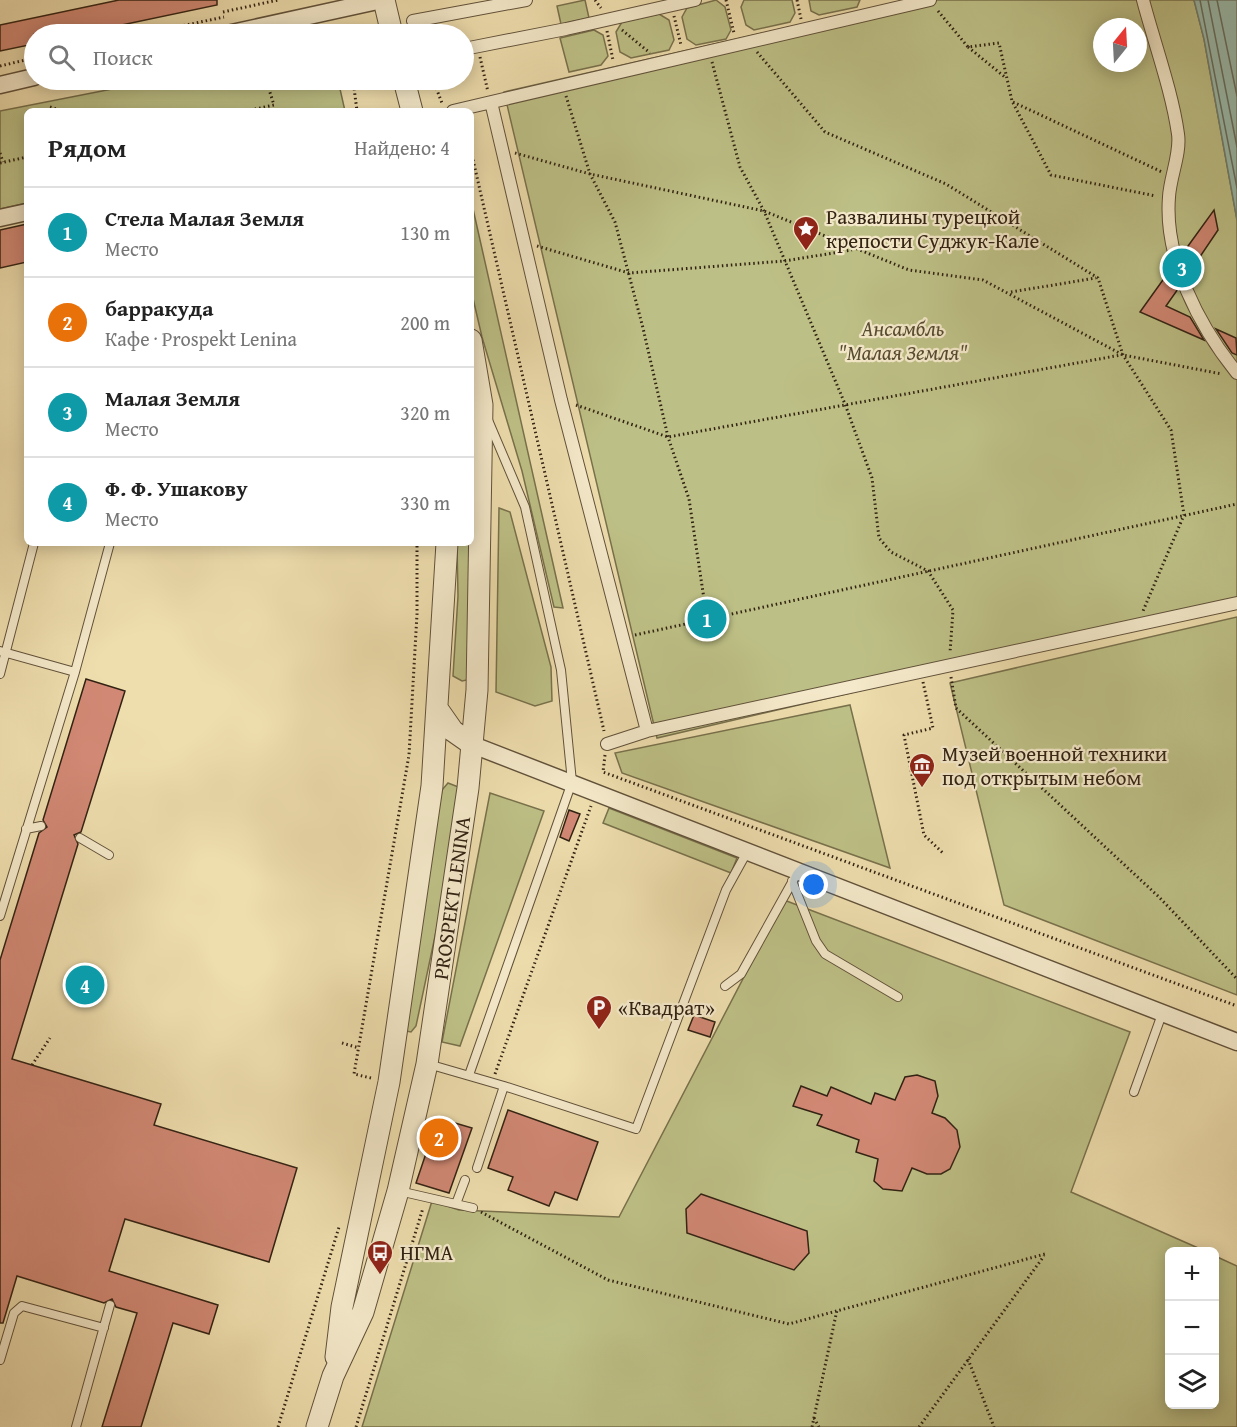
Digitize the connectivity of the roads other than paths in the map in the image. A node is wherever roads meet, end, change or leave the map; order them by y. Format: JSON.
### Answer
{"nodes":[{"id":1,"x":383,"y":0,"type":"edge"},
{"id":2,"x":526,"y":0,"type":"edge"},
{"id":3,"x":695,"y":0,"type":"edge"},
{"id":4,"x":930,"y":0,"type":"edge"},
{"id":5,"x":1143,"y":0,"type":"edge"},
{"id":6,"x":413,"y":21,"type":"dead end"},
{"id":7,"x":273,"y":24,"type":"edge"},
{"id":8,"x":389,"y":24,"type":"edge"},
{"id":9,"x":474,"y":47,"type":"edge"},
{"id":10,"x":24,"y":79,"type":"edge"},
{"id":11,"x":0,"y":85,"type":"edge"},
{"id":12,"x":407,"y":90,"type":"edge"},
{"id":13,"x":491,"y":102,"type":"junction"},
{"id":14,"x":411,"y":108,"type":"edge"},
{"id":15,"x":466,"y":108,"type":"edge"},
{"id":16,"x":24,"y":213,"type":"edge"},
{"id":17,"x":0,"y":218,"type":"edge"},
{"id":18,"x":474,"y":358,"type":"edge"},
{"id":19,"x":1231,"y":374,"type":"edge"},
{"id":20,"x":482,"y":405,"type":"junction"},
{"id":21,"x":33,"y":546,"type":"edge"},
{"id":22,"x":109,"y":546,"type":"edge"},
{"id":23,"x":447,"y":546,"type":"edge"},
{"id":24,"x":1237,"y":603,"type":"edge"},
{"id":25,"x":3,"y":652,"type":"edge"},
{"id":26,"x":75,"y":672,"type":"junction"},
{"id":27,"x":0,"y":674,"type":"edge"},
{"id":28,"x":440,"y":685,"type":"junction"},
{"id":29,"x":477,"y":690,"type":"junction"},
{"id":30,"x":439,"y":711,"type":"junction"},
{"id":31,"x":647,"y":731,"type":"junction"},
{"id":32,"x":607,"y":744,"type":"road end"},
{"id":33,"x":473,"y":745,"type":"junction"},
{"id":34,"x":436,"y":758,"type":"junction"},
{"id":35,"x":572,"y":782,"type":"junction"},
{"id":36,"x":432,"y":786,"type":"junction"},
{"id":37,"x":468,"y":788,"type":"junction"},
{"id":38,"x":41,"y":826,"type":"dead end"},
{"id":39,"x":26,"y":829,"type":"junction"},
{"id":40,"x":80,"y":838,"type":"dead end"},
{"id":41,"x":747,"y":852,"type":"junction"},
{"id":42,"x":109,"y":855,"type":"dead end"},
{"id":43,"x":795,"y":876,"type":"junction"},
{"id":44,"x":0,"y":916,"type":"edge"},
{"id":45,"x":725,"y":986,"type":"dead end"},
{"id":46,"x":898,"y":998,"type":"dead end"},
{"id":47,"x":1162,"y":1014,"type":"junction"},
{"id":48,"x":1237,"y":1042,"type":"edge"},
{"id":49,"x":428,"y":1064,"type":"junction"},
{"id":50,"x":469,"y":1075,"type":"junction"},
{"id":51,"x":504,"y":1086,"type":"junction"},
{"id":52,"x":1134,"y":1092,"type":"dead end"},
{"id":53,"x":477,"y":1168,"type":"dead end"},
{"id":54,"x":465,"y":1180,"type":"dead end"},
{"id":55,"x":398,"y":1191,"type":"junction"},
{"id":56,"x":456,"y":1204,"type":"junction"},
{"id":57,"x":473,"y":1208,"type":"road end"},
{"id":58,"x":110,"y":1305,"type":"dead end"},
{"id":59,"x":104,"y":1328,"type":"junction"},
{"id":60,"x":0,"y":1360,"type":"edge"},
{"id":61,"x":333,"y":1376,"type":"junction"},
{"id":62,"x":76,"y":1427,"type":"edge"},
{"id":63,"x":317,"y":1427,"type":"edge"}],
"edges":[{"from":1,"to":7,"type":"street"},
{"from":1,"to":8,"type":"street"},
{"from":2,"to":6,"type":"street"},
{"from":3,"to":9,"type":"street"},
{"from":4,"to":13,"type":"street"},
{"from":5,"to":19,"type":"street"},
{"from":10,"to":11,"type":"street"},
{"from":12,"to":14,"type":"street"},
{"from":13,"to":15,"type":"street"},
{"from":13,"to":31,"type":"street"},
{"from":16,"to":17,"type":"street"},
{"from":18,"to":20,"type":"street","name":"PROSPEKT LENINA"},
{"from":20,"to":29,"type":"street","name":"PROSPEKT LENINA"},
{"from":20,"to":35,"type":"lane","name":"PROSPEKT LENINA"},
{"from":21,"to":25,"type":"lane"},
{"from":22,"to":26,"type":"lane"},
{"from":23,"to":28,"type":"street","name":"PROSPEKT LENINA"},
{"from":24,"to":31,"type":"street"},
{"from":25,"to":26,"type":"lane"},
{"from":25,"to":27,"type":"lane"},
{"from":26,"to":39,"type":"lane"},
{"from":28,"to":29,"type":"street"},
{"from":28,"to":30,"type":"street","name":"PROSPEKT LENINA"},
{"from":29,"to":33,"type":"street","name":"PROSPEKT LENINA"},
{"from":30,"to":33,"type":"street"},
{"from":30,"to":34,"type":"street","name":"PROSPEKT LENINA"},
{"from":31,"to":32,"type":"street"},
{"from":33,"to":34,"type":"street"},
{"from":33,"to":35,"type":"street"},
{"from":33,"to":37,"type":"street","name":"PROSPEKT LENINA"},
{"from":34,"to":36,"type":"street","name":"PROSPEKT LENINA"},
{"from":35,"to":41,"type":"street"},
{"from":35,"to":50,"type":"lane"},
{"from":36,"to":37,"type":"street"},
{"from":36,"to":61,"type":"street","name":"PROSPEKT LENINA"},
{"from":37,"to":49,"type":"street","name":"PROSPEKT LENINA"},
{"from":38,"to":39,"type":"lane"},
{"from":39,"to":44,"type":"lane"},
{"from":40,"to":42,"type":"lane"},
{"from":41,"to":43,"type":"street"},
{"from":41,"to":51,"type":"lane"},
{"from":43,"to":45,"type":"lane"},
{"from":43,"to":46,"type":"lane"},
{"from":43,"to":47,"type":"street"},
{"from":47,"to":48,"type":"street"},
{"from":47,"to":52,"type":"lane"},
{"from":49,"to":50,"type":"lane"},
{"from":49,"to":55,"type":"street","name":"PROSPEKT LENINA"},
{"from":50,"to":51,"type":"lane"},
{"from":51,"to":53,"type":"lane"},
{"from":54,"to":56,"type":"lane"},
{"from":55,"to":56,"type":"lane"},
{"from":55,"to":61,"type":"street","name":"PROSPEKT LENINA"},
{"from":56,"to":57,"type":"lane"},
{"from":58,"to":59,"type":"lane"},
{"from":59,"to":60,"type":"lane"},
{"from":59,"to":62,"type":"lane"},
{"from":61,"to":63,"type":"street","name":"PROSPEKT LENINA"}]}
